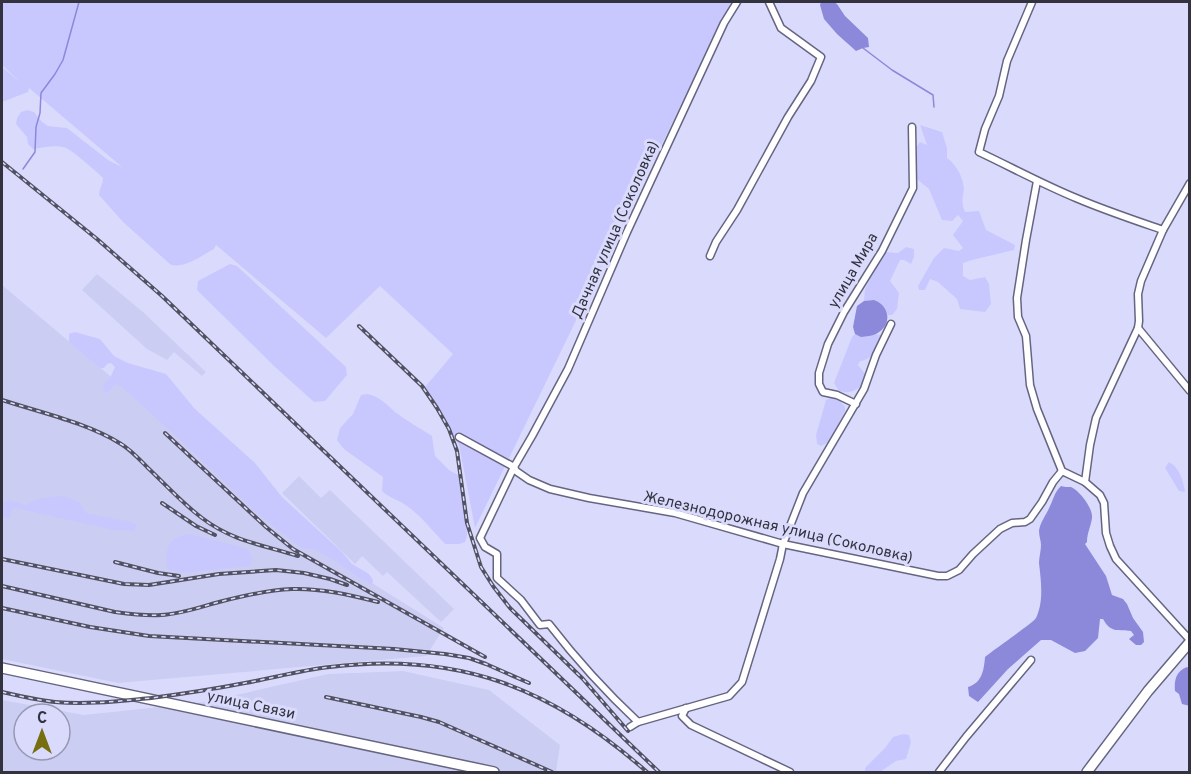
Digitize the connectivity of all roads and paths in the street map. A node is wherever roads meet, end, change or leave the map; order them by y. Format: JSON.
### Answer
{"nodes":[{"id":1,"x":737,"y":2,"type":"edge"},
{"id":2,"x":769,"y":2,"type":"edge"},
{"id":3,"x":1032,"y":2,"type":"edge"},
{"id":4,"x":912,"y":128,"type":"dead end"},
{"id":5,"x":1036,"y":181,"type":"junction"},
{"id":6,"x":1190,"y":183,"type":"edge"},
{"id":7,"x":1163,"y":230,"type":"junction"},
{"id":8,"x":710,"y":256,"type":"dead end"},
{"id":9,"x":891,"y":324,"type":"dead end"},
{"id":10,"x":1138,"y":328,"type":"junction"},
{"id":11,"x":1190,"y":391,"type":"edge"},
{"id":12,"x":856,"y":404,"type":"junction"},
{"id":13,"x":459,"y":437,"type":"dead end"},
{"id":14,"x":514,"y":467,"type":"junction"},
{"id":15,"x":1062,"y":471,"type":"junction"},
{"id":16,"x":1085,"y":482,"type":"junction"},
{"id":17,"x":783,"y":544,"type":"junction"},
{"id":18,"x":1190,"y":641,"type":"edge"},
{"id":19,"x":1031,"y":660,"type":"dead end"},
{"id":20,"x":2,"y":668,"type":"edge"},
{"id":21,"x":686,"y":708,"type":"junction"},
{"id":22,"x":638,"y":723,"type":"junction"},
{"id":23,"x":630,"y":727,"type":"dead end"},
{"id":24,"x":494,"y":772,"type":"edge"},
{"id":25,"x":790,"y":772,"type":"edge"},
{"id":26,"x":939,"y":772,"type":"edge"},
{"id":27,"x":1087,"y":772,"type":"edge"}],
"edges":[{"from":1,"to":14,"type":"street","name":"Дачная улица (Соколовка)"},
{"from":2,"to":8,"type":"street"},
{"from":3,"to":5,"type":"street"},
{"from":4,"to":12,"type":"street","name":"улица Мира"},
{"from":5,"to":7,"type":"street"},
{"from":5,"to":15,"type":"street"},
{"from":6,"to":7,"type":"street"},
{"from":7,"to":10,"type":"street"},
{"from":9,"to":12,"type":"street"},
{"from":10,"to":11,"type":"street"},
{"from":10,"to":16,"type":"street"},
{"from":12,"to":17,"type":"street"},
{"from":13,"to":14,"type":"street","name":"Железнодорожная улица (Соколовка)"},
{"from":14,"to":17,"type":"street","name":"Железнодорожная улица (Соколовка)"},
{"from":14,"to":22,"type":"street","name":"Дачная улица (Соколовка)"},
{"from":15,"to":16,"type":"street"},
{"from":15,"to":17,"type":"street","name":"Железнодорожная улица (Соколовка)"},
{"from":16,"to":18,"type":"street"},
{"from":17,"to":21,"type":"street"},
{"from":18,"to":27,"type":"street"},
{"from":19,"to":26,"type":"street"},
{"from":20,"to":24,"type":"street","name":"улица Связи"},
{"from":21,"to":22,"type":"street"},
{"from":21,"to":25,"type":"street"},
{"from":22,"to":23,"type":"street"}]}
